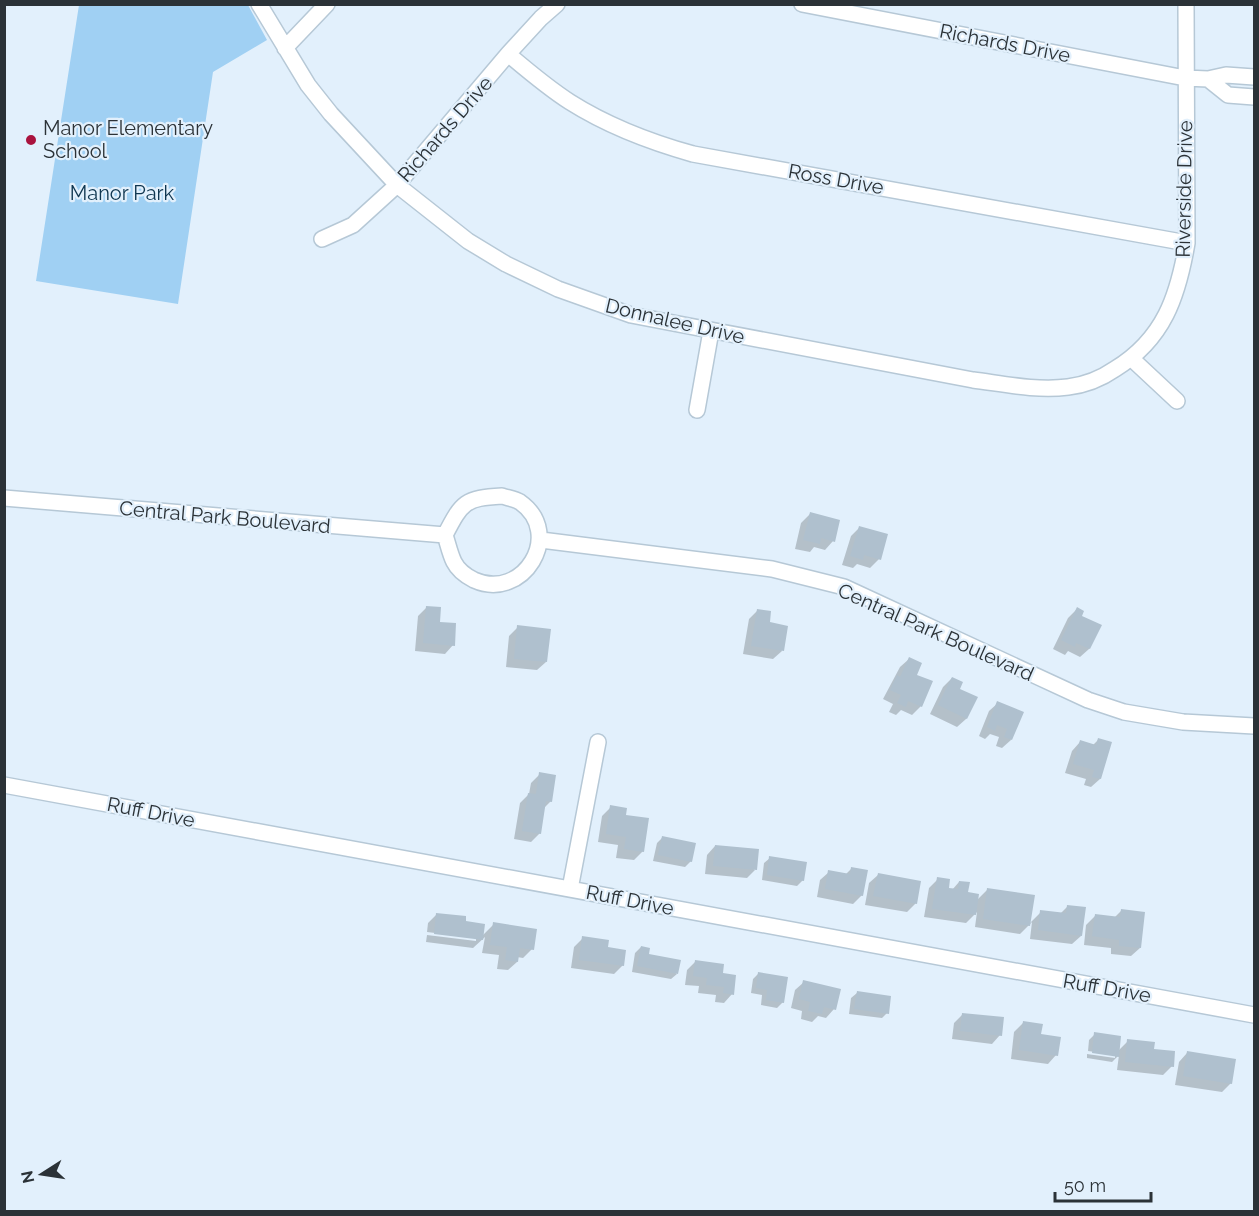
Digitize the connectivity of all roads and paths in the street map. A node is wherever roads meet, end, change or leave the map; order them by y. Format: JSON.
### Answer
{"nodes":[{"id":1,"x":259,"y":4,"type":"edge"},
{"id":2,"x":327,"y":4,"type":"edge"},
{"id":3,"x":557,"y":4,"type":"edge"},
{"id":4,"x":802,"y":4,"type":"edge"},
{"id":5,"x":1186,"y":4,"type":"edge"},
{"id":6,"x":285,"y":48,"type":"junction"},
{"id":7,"x":508,"y":54,"type":"junction"},
{"id":8,"x":1254,"y":77,"type":"edge"},
{"id":9,"x":1185,"y":78,"type":"junction"},
{"id":10,"x":1208,"y":79,"type":"junction"},
{"id":11,"x":1254,"y":97,"type":"edge"},
{"id":12,"x":397,"y":185,"type":"junction"},
{"id":13,"x":322,"y":239,"type":"dead end"},
{"id":14,"x":1188,"y":243,"type":"junction"},
{"id":15,"x":711,"y":331,"type":"junction"},
{"id":16,"x":1132,"y":359,"type":"junction"},
{"id":17,"x":1177,"y":402,"type":"dead end"},
{"id":18,"x":697,"y":411,"type":"dead end"},
{"id":19,"x":4,"y":498,"type":"edge"},
{"id":20,"x":445,"y":535,"type":"junction"},
{"id":21,"x":541,"y":540,"type":"junction"},
{"id":22,"x":1254,"y":726,"type":"edge"},
{"id":23,"x":598,"y":742,"type":"dead end"},
{"id":24,"x":4,"y":785,"type":"edge"},
{"id":25,"x":570,"y":889,"type":"junction"},
{"id":26,"x":1254,"y":1015,"type":"edge"}],
"edges":[{"from":1,"to":6,"type":"street","name":"Donnalee Drive"},
{"from":2,"to":6,"type":"street"},
{"from":3,"to":7,"type":"street","name":"Richards Drive"},
{"from":4,"to":9,"type":"street","name":"Richards Drive"},
{"from":5,"to":9,"type":"street","name":"Riverside Drive"},
{"from":6,"to":12,"type":"street","name":"Donnalee Drive"},
{"from":7,"to":12,"type":"street","name":"Richards Drive"},
{"from":7,"to":14,"type":"street","name":"Ross Drive"},
{"from":8,"to":10,"type":"street","name":"Richards Drive"},
{"from":9,"to":10,"type":"street","name":"Richards Drive"},
{"from":9,"to":14,"type":"street","name":"Riverside Drive"},
{"from":10,"to":11,"type":"street"},
{"from":12,"to":13,"type":"street","name":"Richards Drive"},
{"from":12,"to":15,"type":"street","name":"Donnalee Drive"},
{"from":14,"to":16,"type":"street","name":"Riverside Drive"},
{"from":15,"to":16,"type":"street","name":"Donnalee Drive"},
{"from":15,"to":18,"type":"street"},
{"from":16,"to":17,"type":"street"},
{"from":19,"to":20,"type":"street","name":"Central Park Boulevard"},
{"from":20,"to":21,"type":"street"},
{"from":20,"to":21,"type":"street"},
{"from":21,"to":22,"type":"street","name":"Central Park Boulevard"},
{"from":23,"to":25,"type":"street"},
{"from":24,"to":25,"type":"street","name":"Ruff Drive"},
{"from":25,"to":26,"type":"street","name":"Ruff Drive"}]}
